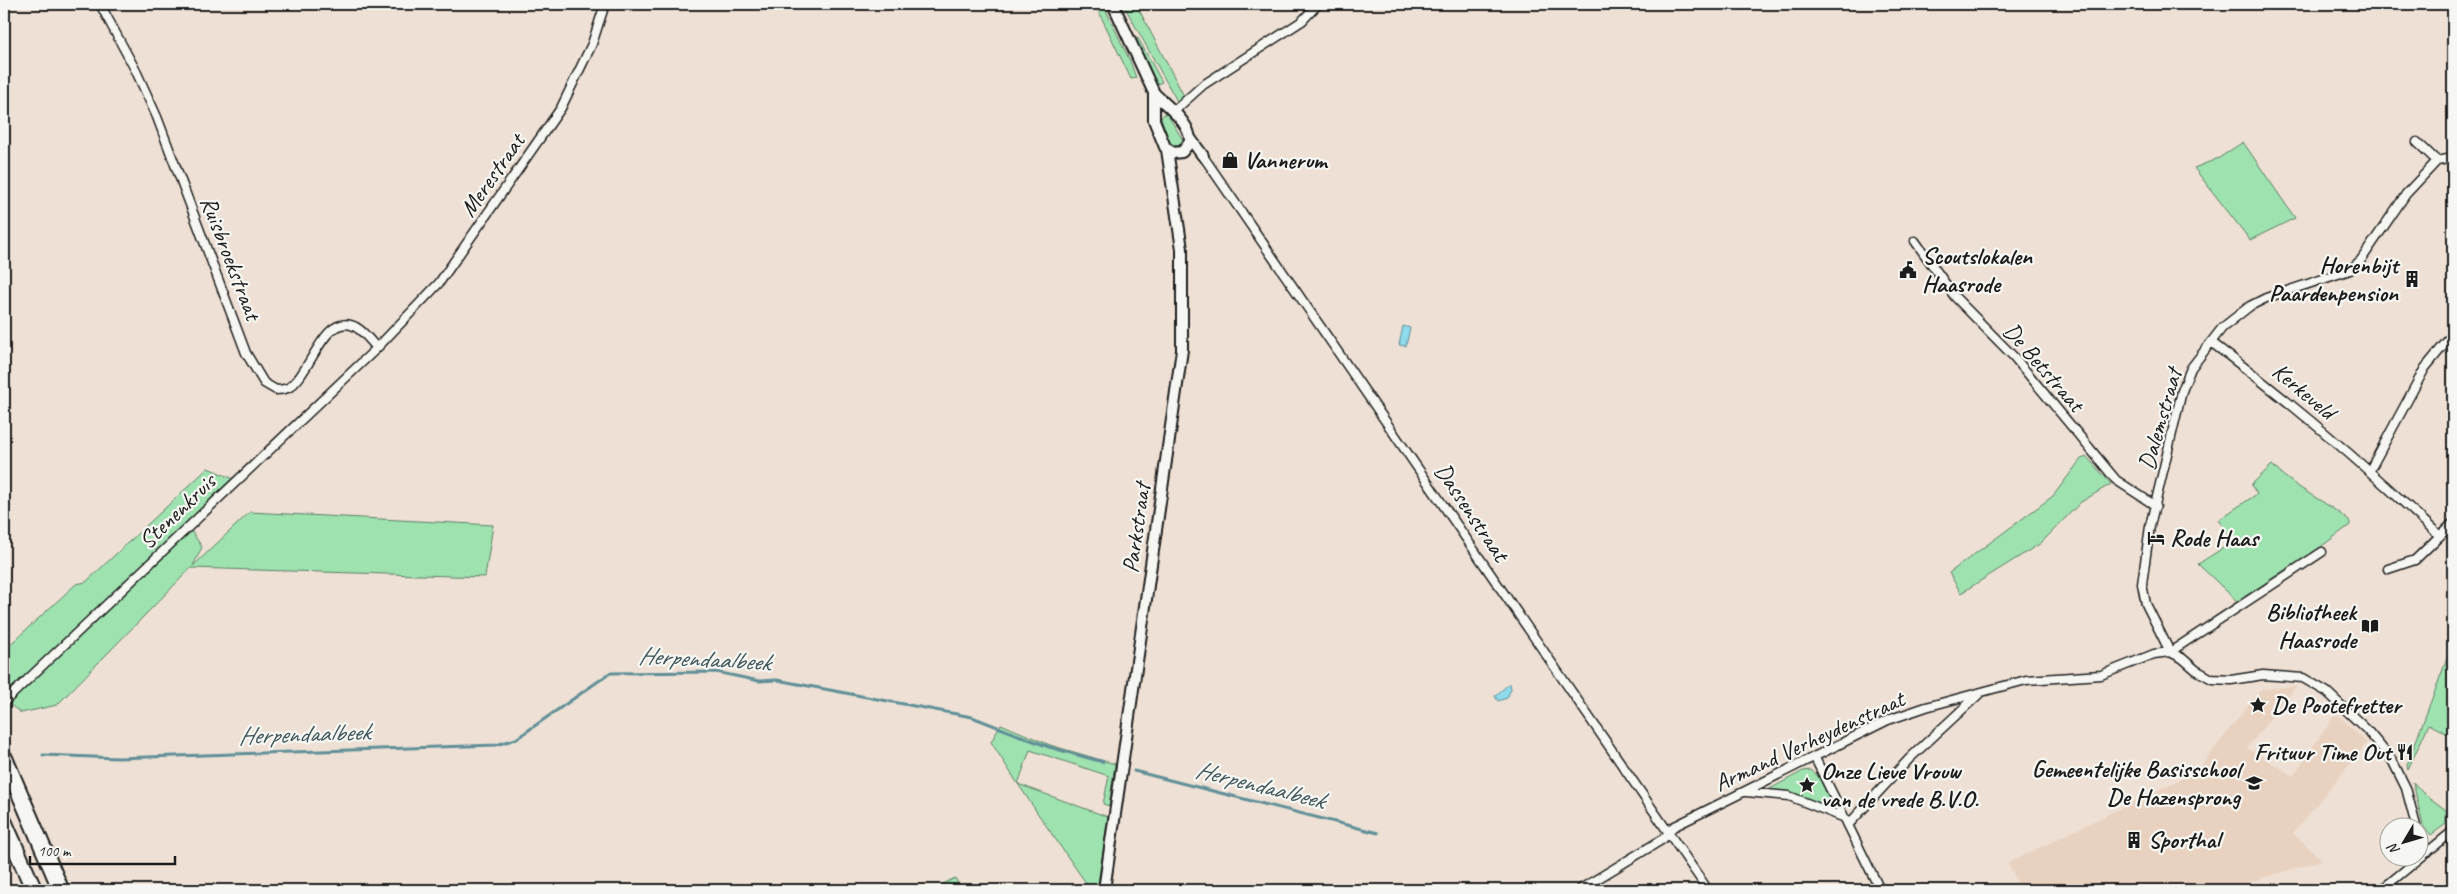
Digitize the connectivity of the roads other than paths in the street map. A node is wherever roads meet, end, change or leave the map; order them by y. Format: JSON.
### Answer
{"nodes":[{"id":1,"x":100,"y":4,"type":"edge"},
{"id":2,"x":605,"y":4,"type":"edge"},
{"id":3,"x":1113,"y":4,"type":"edge"},
{"id":4,"x":1318,"y":4,"type":"edge"},
{"id":5,"x":1154,"y":93,"type":"junction"},
{"id":6,"x":1172,"y":109,"type":"junction"},
{"id":7,"x":1154,"y":112,"type":"junction"},
{"id":8,"x":1190,"y":138,"type":"junction"},
{"id":9,"x":2417,"y":142,"type":"dead end"},
{"id":10,"x":1167,"y":150,"type":"junction"},
{"id":11,"x":1180,"y":152,"type":"junction"},
{"id":12,"x":1203,"y":156,"type":"junction"},
{"id":13,"x":2453,"y":158,"type":"edge"},
{"id":14,"x":2437,"y":161,"type":"junction"},
{"id":15,"x":1170,"y":171,"type":"junction"},
{"id":16,"x":1915,"y":241,"type":"dead end"},
{"id":17,"x":2453,"y":334,"type":"edge"},
{"id":18,"x":2211,"y":342,"type":"junction"},
{"id":19,"x":377,"y":348,"type":"junction"},
{"id":20,"x":2370,"y":470,"type":"junction"},
{"id":21,"x":2156,"y":506,"type":"junction"},
{"id":22,"x":2453,"y":523,"type":"edge"},
{"id":23,"x":2440,"y":536,"type":"junction"},
{"id":24,"x":2322,"y":552,"type":"dead end"},
{"id":25,"x":2388,"y":569,"type":"dead end"},
{"id":26,"x":2170,"y":652,"type":"junction"},
{"id":27,"x":1979,"y":693,"type":"junction"},
{"id":28,"x":4,"y":702,"type":"edge"},
{"id":29,"x":4,"y":758,"type":"edge"},
{"id":30,"x":1815,"y":758,"type":"junction"},
{"id":31,"x":1745,"y":792,"type":"junction"},
{"id":32,"x":2413,"y":816,"type":"edge"},
{"id":33,"x":4,"y":822,"type":"edge"},
{"id":34,"x":1847,"y":822,"type":"junction"},
{"id":35,"x":2453,"y":831,"type":"edge"},
{"id":36,"x":1668,"y":833,"type":"junction"},
{"id":37,"x":2430,"y":850,"type":"edge"},
{"id":38,"x":2413,"y":866,"type":"edge"},
{"id":39,"x":34,"y":890,"type":"edge"},
{"id":40,"x":61,"y":890,"type":"edge"},
{"id":41,"x":1104,"y":890,"type":"edge"},
{"id":42,"x":1579,"y":890,"type":"edge"},
{"id":43,"x":1708,"y":890,"type":"edge"},
{"id":44,"x":1880,"y":890,"type":"edge"},
{"id":45,"x":2381,"y":890,"type":"edge"}],
"edges":[{"from":1,"to":19,"type":"street","name":"Ruisbroekstraat"},
{"from":2,"to":19,"type":"street","name":"Merestraat"},
{"from":3,"to":5,"type":"street"},
{"from":4,"to":6,"type":"street"},
{"from":5,"to":6,"type":"street"},
{"from":5,"to":7,"type":"street"},
{"from":6,"to":7,"type":"street"},
{"from":6,"to":8,"type":"street","name":"Dassenstraat"},
{"from":7,"to":10,"type":"street","name":"Parkstraat"},
{"from":8,"to":11,"type":"street"},
{"from":8,"to":12,"type":"street","name":"Dassenstraat"},
{"from":9,"to":14,"type":"street"},
{"from":10,"to":11,"type":"street"},
{"from":10,"to":15,"type":"street","name":"Parkstraat"},
{"from":11,"to":12,"type":"street"},
{"from":11,"to":15,"type":"street"},
{"from":12,"to":36,"type":"street","name":"Dassenstraat"},
{"from":13,"to":14,"type":"street"},
{"from":14,"to":18,"type":"street","name":"Dalemstraat"},
{"from":15,"to":41,"type":"street","name":"Parkstraat"},
{"from":16,"to":21,"type":"street","name":"De Betstraat"},
{"from":17,"to":20,"type":"street"},
{"from":18,"to":20,"type":"street","name":"Kerkeveld"},
{"from":18,"to":21,"type":"street","name":"Dalemstraat"},
{"from":19,"to":28,"type":"street","name":"Stenenkruis"},
{"from":20,"to":23,"type":"street","name":"Kerkeveld"},
{"from":21,"to":26,"type":"street","name":"Dalemstraat"},
{"from":22,"to":23,"type":"street"},
{"from":23,"to":25,"type":"street"},
{"from":24,"to":26,"type":"street"},
{"from":26,"to":27,"type":"street","name":"Armand Verheydenstraat"},
{"from":26,"to":32,"type":"street"},
{"from":27,"to":30,"type":"street","name":"Armand Verheydenstraat"},
{"from":27,"to":34,"type":"street"},
{"from":29,"to":40,"type":"highway"},
{"from":30,"to":31,"type":"street","name":"Armand Verheydenstraat"},
{"from":30,"to":34,"type":"street"},
{"from":31,"to":34,"type":"street"},
{"from":31,"to":36,"type":"street","name":"Armand Verheydenstraat"},
{"from":33,"to":39,"type":"highway"},
{"from":34,"to":44,"type":"street"},
{"from":35,"to":37,"type":"street"},
{"from":36,"to":42,"type":"street","name":"Armand Verheydenstraat"},
{"from":36,"to":43,"type":"street","name":"Dassenstraat"},
{"from":38,"to":45,"type":"street"}]}
